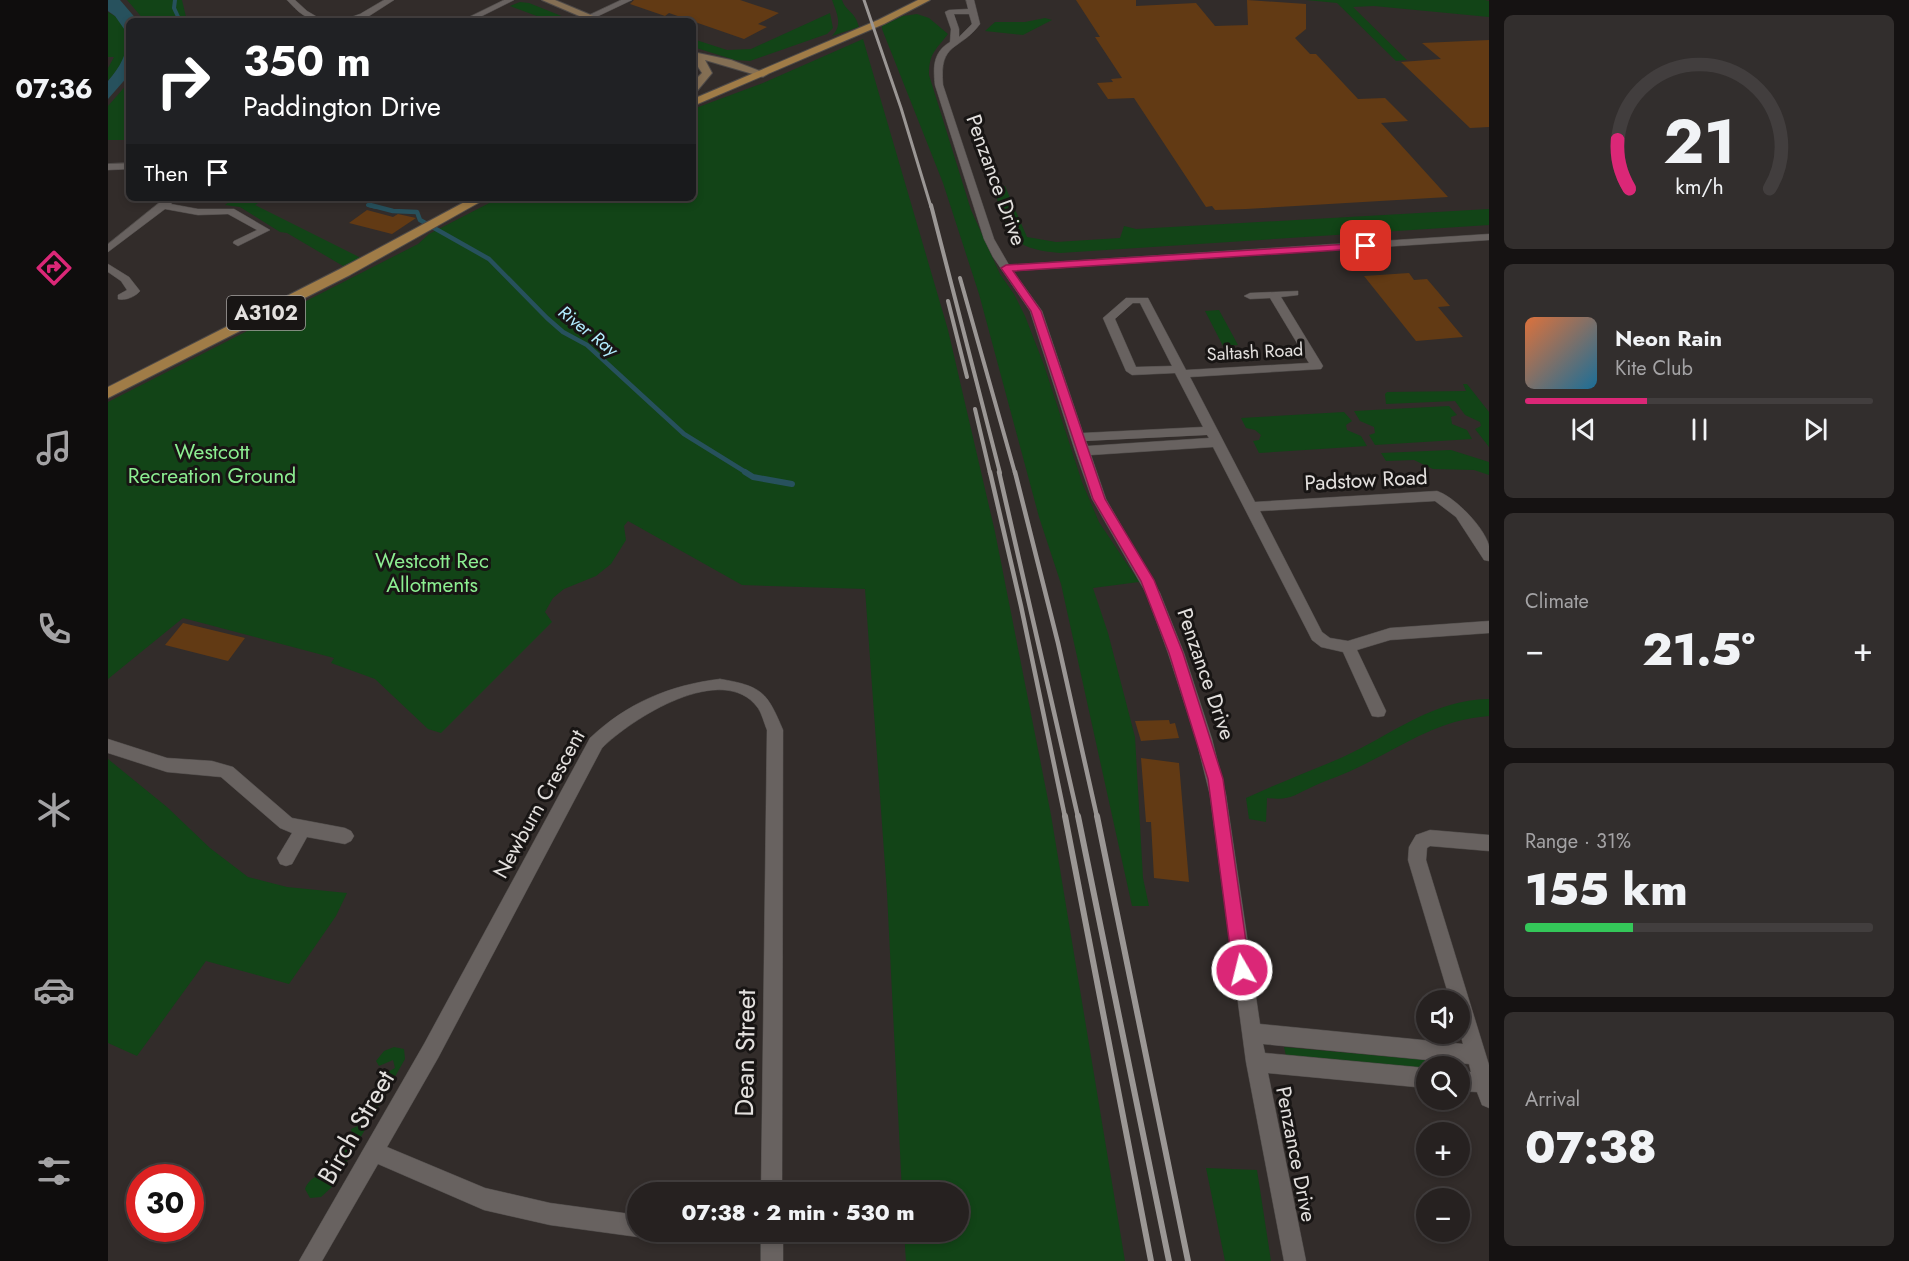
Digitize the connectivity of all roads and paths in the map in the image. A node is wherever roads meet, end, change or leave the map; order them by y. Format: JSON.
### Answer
{"nodes":[{"id":1,"x":291,"y":0,"type":"edge"},
{"id":2,"x":390,"y":0,"type":"edge"},
{"id":3,"x":510,"y":0,"type":"edge"},
{"id":4,"x":547,"y":0,"type":"edge"},
{"id":5,"x":628,"y":0,"type":"edge"},
{"id":6,"x":926,"y":0,"type":"edge"},
{"id":7,"x":970,"y":0,"type":"edge"},
{"id":8,"x":973,"y":11,"type":"junction"},
{"id":9,"x":314,"y":18,"type":"edge"},
{"id":10,"x":355,"y":18,"type":"edge"},
{"id":11,"x":471,"y":18,"type":"edge"},
{"id":12,"x":592,"y":18,"type":"edge"},
{"id":13,"x":596,"y":18,"type":"edge"},
{"id":14,"x":954,"y":41,"type":"junction"},
{"id":15,"x":696,"y":56,"type":"edge"},
{"id":16,"x":696,"y":57,"type":"edge"},
{"id":17,"x":751,"y":74,"type":"junction"},
{"id":18,"x":696,"y":87,"type":"edge"},
{"id":19,"x":696,"y":90,"type":"edge"},
{"id":20,"x":696,"y":102,"type":"edge"},
{"id":21,"x":126,"y":166,"type":"edge"},
{"id":22,"x":108,"y":167,"type":"edge"},
{"id":23,"x":168,"y":201,"type":"edge"},
{"id":24,"x":475,"y":201,"type":"edge"},
{"id":25,"x":162,"y":206,"type":"junction"},
{"id":26,"x":1489,"y":237,"type":"edge"},
{"id":27,"x":238,"y":243,"type":"dead end"},
{"id":28,"x":108,"y":249,"type":"edge"},
{"id":29,"x":108,"y":267,"type":"edge"},
{"id":30,"x":1006,"y":268,"type":"junction"},
{"id":31,"x":1294,"y":293,"type":"dead end"},
{"id":32,"x":1273,"y":294,"type":"junction"},
{"id":33,"x":1250,"y":296,"type":"dead end"},
{"id":34,"x":122,"y":297,"type":"dead end"},
{"id":35,"x":1181,"y":372,"type":"junction"},
{"id":36,"x":108,"y":393,"type":"edge"},
{"id":37,"x":1214,"y":436,"type":"junction"},
{"id":38,"x":1079,"y":444,"type":"junction"},
{"id":39,"x":1252,"y":507,"type":"junction"},
{"id":40,"x":1489,"y":556,"type":"edge"},
{"id":41,"x":1489,"y":627,"type":"edge"},
{"id":42,"x":1348,"y":647,"type":"junction"},
{"id":43,"x":1378,"y":711,"type":"dead end"},
{"id":44,"x":108,"y":746,"type":"edge"},
{"id":45,"x":303,"y":829,"type":"junction"},
{"id":46,"x":345,"y":836,"type":"dead end"},
{"id":47,"x":1489,"y":843,"type":"edge"},
{"id":48,"x":286,"y":858,"type":"dead end"},
{"id":49,"x":774,"y":915,"type":"joint"},
{"id":50,"x":448,"y":1020,"type":"joint"},
{"id":51,"x":1251,"y":1033,"type":"junction"},
{"id":52,"x":1476,"y":1055,"type":"junction"},
{"id":53,"x":1256,"y":1062,"type":"junction"},
{"id":54,"x":1416,"y":1077,"type":"edge"},
{"id":55,"x":1470,"y":1084,"type":"edge"},
{"id":56,"x":1487,"y":1090,"type":"edge"},
{"id":57,"x":373,"y":1152,"type":"junction"},
{"id":58,"x":772,"y":1182,"type":"edge"},
{"id":59,"x":627,"y":1224,"type":"edge"},
{"id":60,"x":772,"y":1242,"type":"edge"},
{"id":61,"x":310,"y":1261,"type":"edge"},
{"id":62,"x":772,"y":1261,"type":"edge"},
{"id":63,"x":1295,"y":1261,"type":"edge"}],
"edges":[{"from":1,"to":9,"type":"street"},
{"from":2,"to":10,"type":"street"},
{"from":3,"to":11,"type":"street"},
{"from":4,"to":12,"type":"main road"},
{"from":5,"to":13,"type":"street"},
{"from":6,"to":17,"type":"main road"},
{"from":7,"to":8,"type":"street"},
{"from":8,"to":14,"type":"street","name":"Penzance Drive"},
{"from":8,"to":14,"type":"street"},
{"from":14,"to":30,"type":"street","name":"Penzance Drive"},
{"from":15,"to":17,"type":"main road"},
{"from":16,"to":18,"type":"main road"},
{"from":17,"to":19,"type":"main road"},
{"from":17,"to":20,"type":"main road"},
{"from":21,"to":22,"type":"street"},
{"from":23,"to":25,"type":"street"},
{"from":24,"to":36,"type":"main road","number":"A3102"},
{"from":25,"to":27,"type":"street"},
{"from":25,"to":28,"type":"street"},
{"from":26,"to":30,"type":"street"},
{"from":29,"to":34,"type":"street"},
{"from":30,"to":38,"type":"street","name":"Penzance Drive"},
{"from":31,"to":32,"type":"street"},
{"from":32,"to":33,"type":"street"},
{"from":32,"to":35,"type":"street","name":"Saltash Road"},
{"from":35,"to":35,"type":"street","name":"Saltash Road"},
{"from":35,"to":37,"type":"street","name":"Saltash Road"},
{"from":37,"to":38,"type":"street"},
{"from":37,"to":39,"type":"street"},
{"from":38,"to":51,"type":"street","name":"Penzance Drive"},
{"from":39,"to":40,"type":"street","name":"Padstow Road"},
{"from":39,"to":42,"type":"street"},
{"from":41,"to":42,"type":"street"},
{"from":42,"to":43,"type":"street"},
{"from":44,"to":45,"type":"street"},
{"from":45,"to":46,"type":"street"},
{"from":45,"to":48,"type":"street"},
{"from":47,"to":52,"type":"street"},
{"from":49,"to":50,"type":"street","name":"Newburn Crescent"},
{"from":49,"to":58,"type":"street","name":"Dean Street"},
{"from":50,"to":57,"type":"street","name":"Birch Street"},
{"from":51,"to":52,"type":"street"},
{"from":51,"to":53,"type":"street","name":"Penzance Drive"},
{"from":52,"to":56,"type":"street"},
{"from":53,"to":54,"type":"street"},
{"from":53,"to":63,"type":"street","name":"Penzance Drive"},
{"from":55,"to":56,"type":"street"},
{"from":57,"to":59,"type":"street"},
{"from":57,"to":61,"type":"street","name":"Birch Street"},
{"from":60,"to":62,"type":"street"}]}
